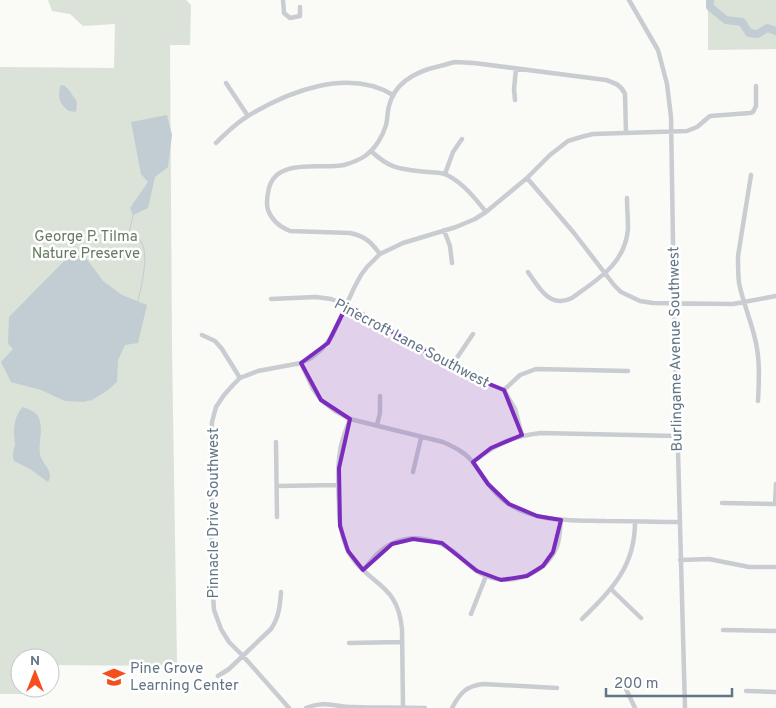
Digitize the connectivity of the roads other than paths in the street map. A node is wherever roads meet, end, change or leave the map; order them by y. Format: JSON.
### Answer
{"nodes":[{"id":1,"x":283,"y":0,"type":"edge"},
{"id":2,"x":629,"y":0,"type":"edge"},
{"id":3,"x":300,"y":7,"type":"dead end"},
{"id":4,"x":516,"y":69,"type":"junction"},
{"id":5,"x":226,"y":83,"type":"dead end"},
{"id":6,"x":756,"y":86,"type":"dead end"},
{"id":7,"x":393,"y":95,"type":"junction"},
{"id":8,"x":515,"y":100,"type":"dead end"},
{"id":9,"x":248,"y":116,"type":"junction"},
{"id":10,"x":671,"y":132,"type":"junction"},
{"id":11,"x":626,"y":133,"type":"junction"},
{"id":12,"x":462,"y":139,"type":"dead end"},
{"id":13,"x":216,"y":143,"type":"dead end"},
{"id":14,"x":371,"y":151,"type":"junction"},
{"id":15,"x":445,"y":174,"type":"junction"},
{"id":16,"x":751,"y":175,"type":"dead end"},
{"id":17,"x":526,"y":178,"type":"junction"},
{"id":18,"x":626,"y":198,"type":"dead end"},
{"id":19,"x":486,"y":212,"type":"junction"},
{"id":20,"x":444,"y":230,"type":"junction"},
{"id":21,"x":380,"y":254,"type":"junction"},
{"id":22,"x":452,"y":263,"type":"dead end"},
{"id":23,"x":528,"y":272,"type":"dead end"},
{"id":24,"x":606,"y":274,"type":"junction"},
{"id":25,"x":776,"y":296,"type":"edge"},
{"id":26,"x":271,"y":299,"type":"dead end"},
{"id":27,"x":745,"y":302,"type":"junction"},
{"id":28,"x":674,"y":304,"type":"junction"},
{"id":29,"x":347,"y":306,"type":"junction"},
{"id":30,"x":473,"y":334,"type":"dead end"},
{"id":31,"x":202,"y":335,"type":"dead end"},
{"id":32,"x":301,"y":363,"type":"junction"},
{"id":33,"x":452,"y":365,"type":"junction"},
{"id":34,"x":628,"y":371,"type":"dead end"},
{"id":35,"x":240,"y":378,"type":"junction"},
{"id":36,"x":504,"y":390,"type":"junction"},
{"id":37,"x":380,"y":396,"type":"dead end"},
{"id":38,"x":758,"y":401,"type":"dead end"},
{"id":39,"x":350,"y":420,"type":"junction"},
{"id":40,"x":377,"y":425,"type":"junction"},
{"id":41,"x":522,"y":435,"type":"junction"},
{"id":42,"x":678,"y":436,"type":"junction"},
{"id":43,"x":421,"y":438,"type":"junction"},
{"id":44,"x":276,"y":442,"type":"dead end"},
{"id":45,"x":473,"y":462,"type":"junction"},
{"id":46,"x":413,"y":472,"type":"dead end"},
{"id":47,"x":776,"y":484,"type":"edge"},
{"id":48,"x":277,"y":486,"type":"junction"},
{"id":49,"x":338,"y":486,"type":"junction"},
{"id":50,"x":722,"y":503,"type":"dead end"},
{"id":51,"x":776,"y":504,"type":"edge"},
{"id":52,"x":277,"y":517,"type":"dead end"},
{"id":53,"x":561,"y":520,"type":"junction"},
{"id":54,"x":635,"y":522,"type":"junction"},
{"id":55,"x":680,"y":522,"type":"junction"},
{"id":56,"x":680,"y":560,"type":"junction"},
{"id":57,"x":776,"y":567,"type":"edge"},
{"id":58,"x":363,"y":570,"type":"junction"},
{"id":59,"x":486,"y":576,"type":"junction"},
{"id":60,"x":610,"y":589,"type":"junction"},
{"id":61,"x":281,"y":592,"type":"dead end"},
{"id":62,"x":471,"y":614,"type":"dead end"},
{"id":63,"x":641,"y":618,"type":"dead end"},
{"id":64,"x":582,"y":619,"type":"dead end"},
{"id":65,"x":723,"y":630,"type":"dead end"},
{"id":66,"x":776,"y":631,"type":"edge"},
{"id":67,"x":402,"y":642,"type":"junction"},
{"id":68,"x":349,"y":643,"type":"dead end"},
{"id":69,"x":243,"y":656,"type":"junction"},
{"id":70,"x":218,"y":676,"type":"dead end"},
{"id":71,"x":557,"y":688,"type":"dead end"},
{"id":72,"x":626,"y":689,"type":"dead end"},
{"id":73,"x":746,"y":691,"type":"dead end"},
{"id":74,"x":776,"y":692,"type":"edge"},
{"id":75,"x":403,"y":707,"type":"junction"},
{"id":76,"x":289,"y":708,"type":"edge"},
{"id":77,"x":306,"y":708,"type":"edge"},
{"id":78,"x":425,"y":708,"type":"edge"},
{"id":79,"x":452,"y":708,"type":"edge"},
{"id":80,"x":635,"y":708,"type":"edge"},
{"id":81,"x":685,"y":708,"type":"edge"}],
"edges":[{"from":1,"to":3,"type":"street"},
{"from":2,"to":10,"type":"street","name":"Burlingame Avenue Southwest"},
{"from":4,"to":7,"type":"street"},
{"from":4,"to":8,"type":"street"},
{"from":4,"to":11,"type":"street"},
{"from":5,"to":9,"type":"street"},
{"from":6,"to":10,"type":"street","name":"Pinnacle Drive Southwest"},
{"from":7,"to":9,"type":"street"},
{"from":7,"to":14,"type":"street"},
{"from":9,"to":13,"type":"street"},
{"from":10,"to":11,"type":"street","name":"Pinnacle Drive Southwest"},
{"from":10,"to":28,"type":"street","name":"Burlingame Avenue Southwest"},
{"from":11,"to":17,"type":"street","name":"Pinnacle Drive Southwest"},
{"from":12,"to":15,"type":"street"},
{"from":14,"to":15,"type":"street"},
{"from":14,"to":21,"type":"street"},
{"from":15,"to":19,"type":"street"},
{"from":16,"to":27,"type":"street"},
{"from":17,"to":19,"type":"street","name":"Pinnacle Drive Southwest"},
{"from":17,"to":24,"type":"street"},
{"from":18,"to":24,"type":"street"},
{"from":19,"to":20,"type":"street","name":"Pinnacle Drive Southwest"},
{"from":20,"to":21,"type":"street","name":"Pinnacle Drive Southwest"},
{"from":20,"to":22,"type":"street"},
{"from":21,"to":29,"type":"street","name":"Pinnacle Drive Southwest"},
{"from":23,"to":24,"type":"street"},
{"from":24,"to":28,"type":"street"},
{"from":25,"to":27,"type":"street"},
{"from":26,"to":29,"type":"street","name":"Pinecroft Lane Southwest"},
{"from":27,"to":28,"type":"street"},
{"from":27,"to":38,"type":"street"},
{"from":28,"to":42,"type":"street","name":"Burlingame Avenue Southwest"},
{"from":29,"to":32,"type":"street","name":"Pinnacle Drive Southwest"},
{"from":29,"to":33,"type":"street","name":"Pinecroft Lane Southwest"},
{"from":30,"to":33,"type":"street"},
{"from":31,"to":35,"type":"street"},
{"from":32,"to":35,"type":"street","name":"Pinnacle Drive Southwest"},
{"from":32,"to":39,"type":"street"},
{"from":33,"to":36,"type":"street","name":"Pinecroft Lane Southwest"},
{"from":34,"to":36,"type":"street"},
{"from":35,"to":69,"type":"street","name":"Pinnacle Drive Southwest"},
{"from":36,"to":41,"type":"street","name":"Pinecroft Lane Southwest"},
{"from":37,"to":40,"type":"street"},
{"from":39,"to":40,"type":"street"},
{"from":39,"to":49,"type":"street"},
{"from":40,"to":43,"type":"street"},
{"from":41,"to":42,"type":"street"},
{"from":41,"to":45,"type":"street"},
{"from":42,"to":55,"type":"street","name":"Burlingame Avenue Southwest"},
{"from":43,"to":45,"type":"street"},
{"from":43,"to":46,"type":"street"},
{"from":44,"to":48,"type":"street"},
{"from":45,"to":53,"type":"street"},
{"from":47,"to":51,"type":"street"},
{"from":48,"to":49,"type":"street"},
{"from":48,"to":52,"type":"street"},
{"from":49,"to":58,"type":"street"},
{"from":50,"to":51,"type":"street"},
{"from":53,"to":54,"type":"street"},
{"from":53,"to":59,"type":"street"},
{"from":54,"to":55,"type":"street"},
{"from":54,"to":60,"type":"street"},
{"from":55,"to":56,"type":"street","name":"Burlingame Avenue Southwest"},
{"from":56,"to":57,"type":"street"},
{"from":56,"to":81,"type":"street","name":"Burlingame Avenue Southwest"},
{"from":58,"to":59,"type":"street"},
{"from":58,"to":67,"type":"street"},
{"from":59,"to":62,"type":"street"},
{"from":60,"to":63,"type":"street"},
{"from":60,"to":64,"type":"street"},
{"from":61,"to":69,"type":"street"},
{"from":65,"to":66,"type":"street"},
{"from":67,"to":68,"type":"street"},
{"from":67,"to":75,"type":"street"},
{"from":69,"to":70,"type":"street"},
{"from":69,"to":76,"type":"street","name":"Pinnacle Drive Southwest"},
{"from":71,"to":79,"type":"street"},
{"from":72,"to":80,"type":"street"},
{"from":73,"to":74,"type":"street"},
{"from":75,"to":77,"type":"street"},
{"from":75,"to":78,"type":"street"}]}
